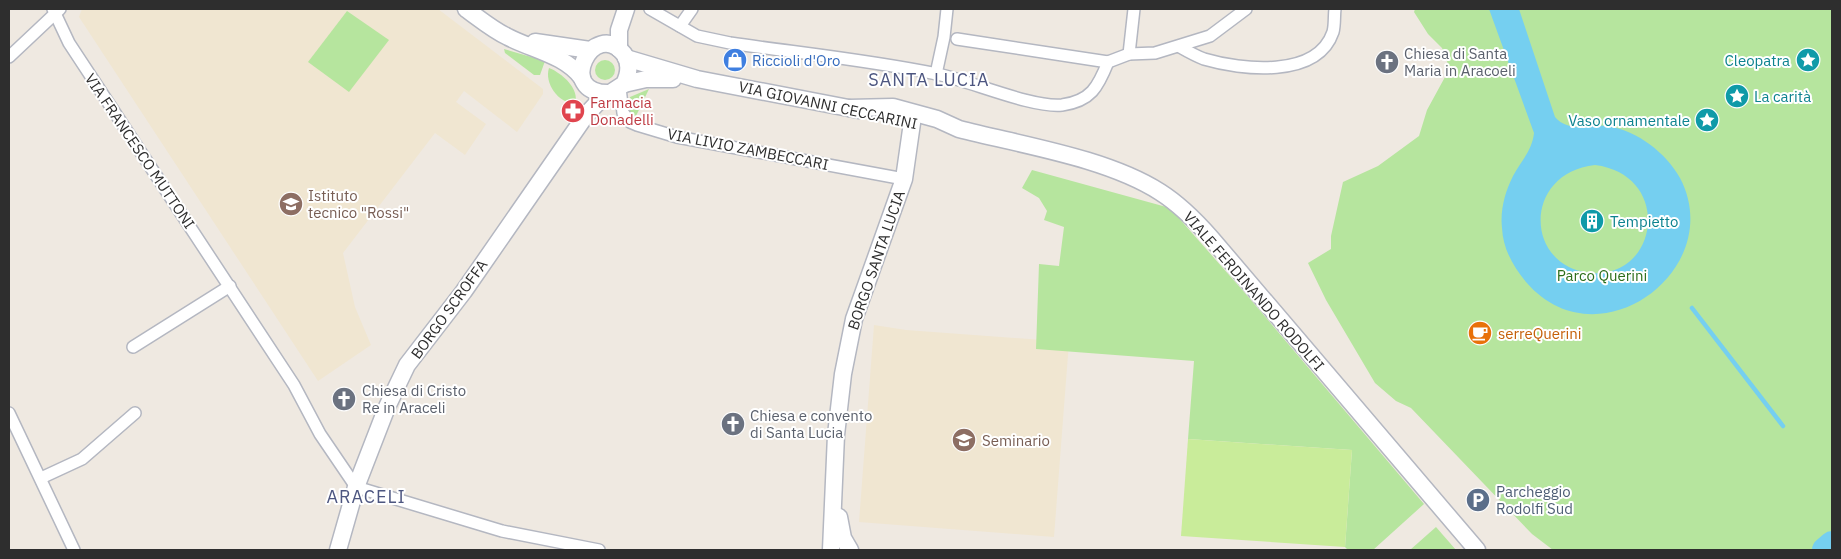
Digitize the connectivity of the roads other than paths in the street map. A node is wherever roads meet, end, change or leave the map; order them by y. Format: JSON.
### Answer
{"nodes":[{"id":1,"x":466,"y":9,"type":"edge"},
{"id":2,"x":650,"y":9,"type":"edge"},
{"id":3,"x":692,"y":9,"type":"edge"},
{"id":4,"x":947,"y":9,"type":"edge"},
{"id":5,"x":1134,"y":9,"type":"edge"},
{"id":6,"x":1246,"y":9,"type":"edge"},
{"id":7,"x":1334,"y":9,"type":"edge"},
{"id":8,"x":56,"y":10,"type":"edge"},
{"id":9,"x":624,"y":13,"type":"edge"},
{"id":10,"x":680,"y":26,"type":"junction"},
{"id":11,"x":957,"y":39,"type":"dead end"},
{"id":12,"x":515,"y":40,"type":"junction"},
{"id":13,"x":1180,"y":47,"type":"junction"},
{"id":14,"x":595,"y":48,"type":"junction"},
{"id":15,"x":623,"y":54,"type":"junction"},
{"id":16,"x":1129,"y":54,"type":"junction"},
{"id":17,"x":9,"y":57,"type":"edge"},
{"id":18,"x":1108,"y":62,"type":"junction"},
{"id":19,"x":936,"y":74,"type":"junction"},
{"id":20,"x":697,"y":79,"type":"junction"},
{"id":21,"x":585,"y":81,"type":"junction"},
{"id":22,"x":618,"y":88,"type":"junction"},
{"id":23,"x":849,"y":108,"type":"junction"},
{"id":24,"x":586,"y":115,"type":"junction"},
{"id":25,"x":912,"y":123,"type":"junction"},
{"id":26,"x":959,"y":129,"type":"junction"},
{"id":27,"x":904,"y":179,"type":"junction"},
{"id":28,"x":230,"y":286,"type":"junction"},
{"id":29,"x":134,"y":347,"type":"dead end"},
{"id":30,"x":9,"y":413,"type":"edge"},
{"id":31,"x":135,"y":413,"type":"dead end"},
{"id":32,"x":41,"y":478,"type":"junction"},
{"id":33,"x":356,"y":487,"type":"junction"},
{"id":34,"x":834,"y":488,"type":"junction"},
{"id":35,"x":74,"y":550,"type":"edge"},
{"id":36,"x":338,"y":550,"type":"edge"},
{"id":37,"x":599,"y":550,"type":"edge"},
{"id":38,"x":831,"y":550,"type":"edge"},
{"id":39,"x":850,"y":550,"type":"edge"},
{"id":40,"x":1477,"y":550,"type":"edge"}],
"edges":[{"from":1,"to":12,"type":"main road"},
{"from":2,"to":10,"type":"street"},
{"from":3,"to":10,"type":"street"},
{"from":4,"to":19,"type":"street"},
{"from":5,"to":16,"type":"street"},
{"from":6,"to":13,"type":"street"},
{"from":7,"to":13,"type":"street"},
{"from":8,"to":17,"type":"street"},
{"from":8,"to":28,"type":"street","name":"VIA FRANCESCO MUTTONI"},
{"from":9,"to":14,"type":"main road"},
{"from":9,"to":15,"type":"main road"},
{"from":10,"to":19,"type":"street"},
{"from":11,"to":18,"type":"street"},
{"from":12,"to":14,"type":"main road"},
{"from":12,"to":21,"type":"main road"},
{"from":13,"to":16,"type":"street"},
{"from":14,"to":15,"type":"main road"},
{"from":14,"to":21,"type":"main road"},
{"from":15,"to":20,"type":"main road","name":"VIA GIOVANNI CECCARINI"},
{"from":15,"to":22,"type":"main road"},
{"from":16,"to":18,"type":"street"},
{"from":18,"to":19,"type":"street"},
{"from":20,"to":22,"type":"main road","name":"VIA GIOVANNI CECCARINI"},
{"from":20,"to":23,"type":"main road","name":"VIA GIOVANNI CECCARINI"},
{"from":21,"to":22,"type":"main road"},
{"from":21,"to":24,"type":"main road"},
{"from":22,"to":24,"type":"main road","name":"BORGO SCROFFA"},
{"from":22,"to":27,"type":"street","name":"VIA LIVIO ZAMBECCARI"},
{"from":23,"to":25,"type":"main road","name":"VIA GIOVANNI CECCARINI"},
{"from":23,"to":26,"type":"main road","name":"VIALE FERDINANDO RODOLFI"},
{"from":24,"to":33,"type":"main road","name":"BORGO SCROFFA"},
{"from":25,"to":26,"type":"main road","name":"VIA GIOVANNI CECCARINI"},
{"from":25,"to":27,"type":"main road","name":"BORGO SANTA LUCIA"},
{"from":26,"to":40,"type":"main road","name":"VIALE FERDINANDO RODOLFI"},
{"from":27,"to":34,"type":"main road","name":"BORGO SANTA LUCIA"},
{"from":28,"to":29,"type":"street"},
{"from":28,"to":33,"type":"street","name":"VIA FRANCESCO MUTTONI"},
{"from":30,"to":32,"type":"street"},
{"from":31,"to":32,"type":"street"},
{"from":32,"to":35,"type":"street"},
{"from":33,"to":36,"type":"main road","name":"BORGO SCROFFA"},
{"from":33,"to":37,"type":"street"},
{"from":34,"to":38,"type":"main road","name":"BORGO SANTA LUCIA"},
{"from":34,"to":39,"type":"main road","name":"BORGO SANTA LUCIA"}]}
